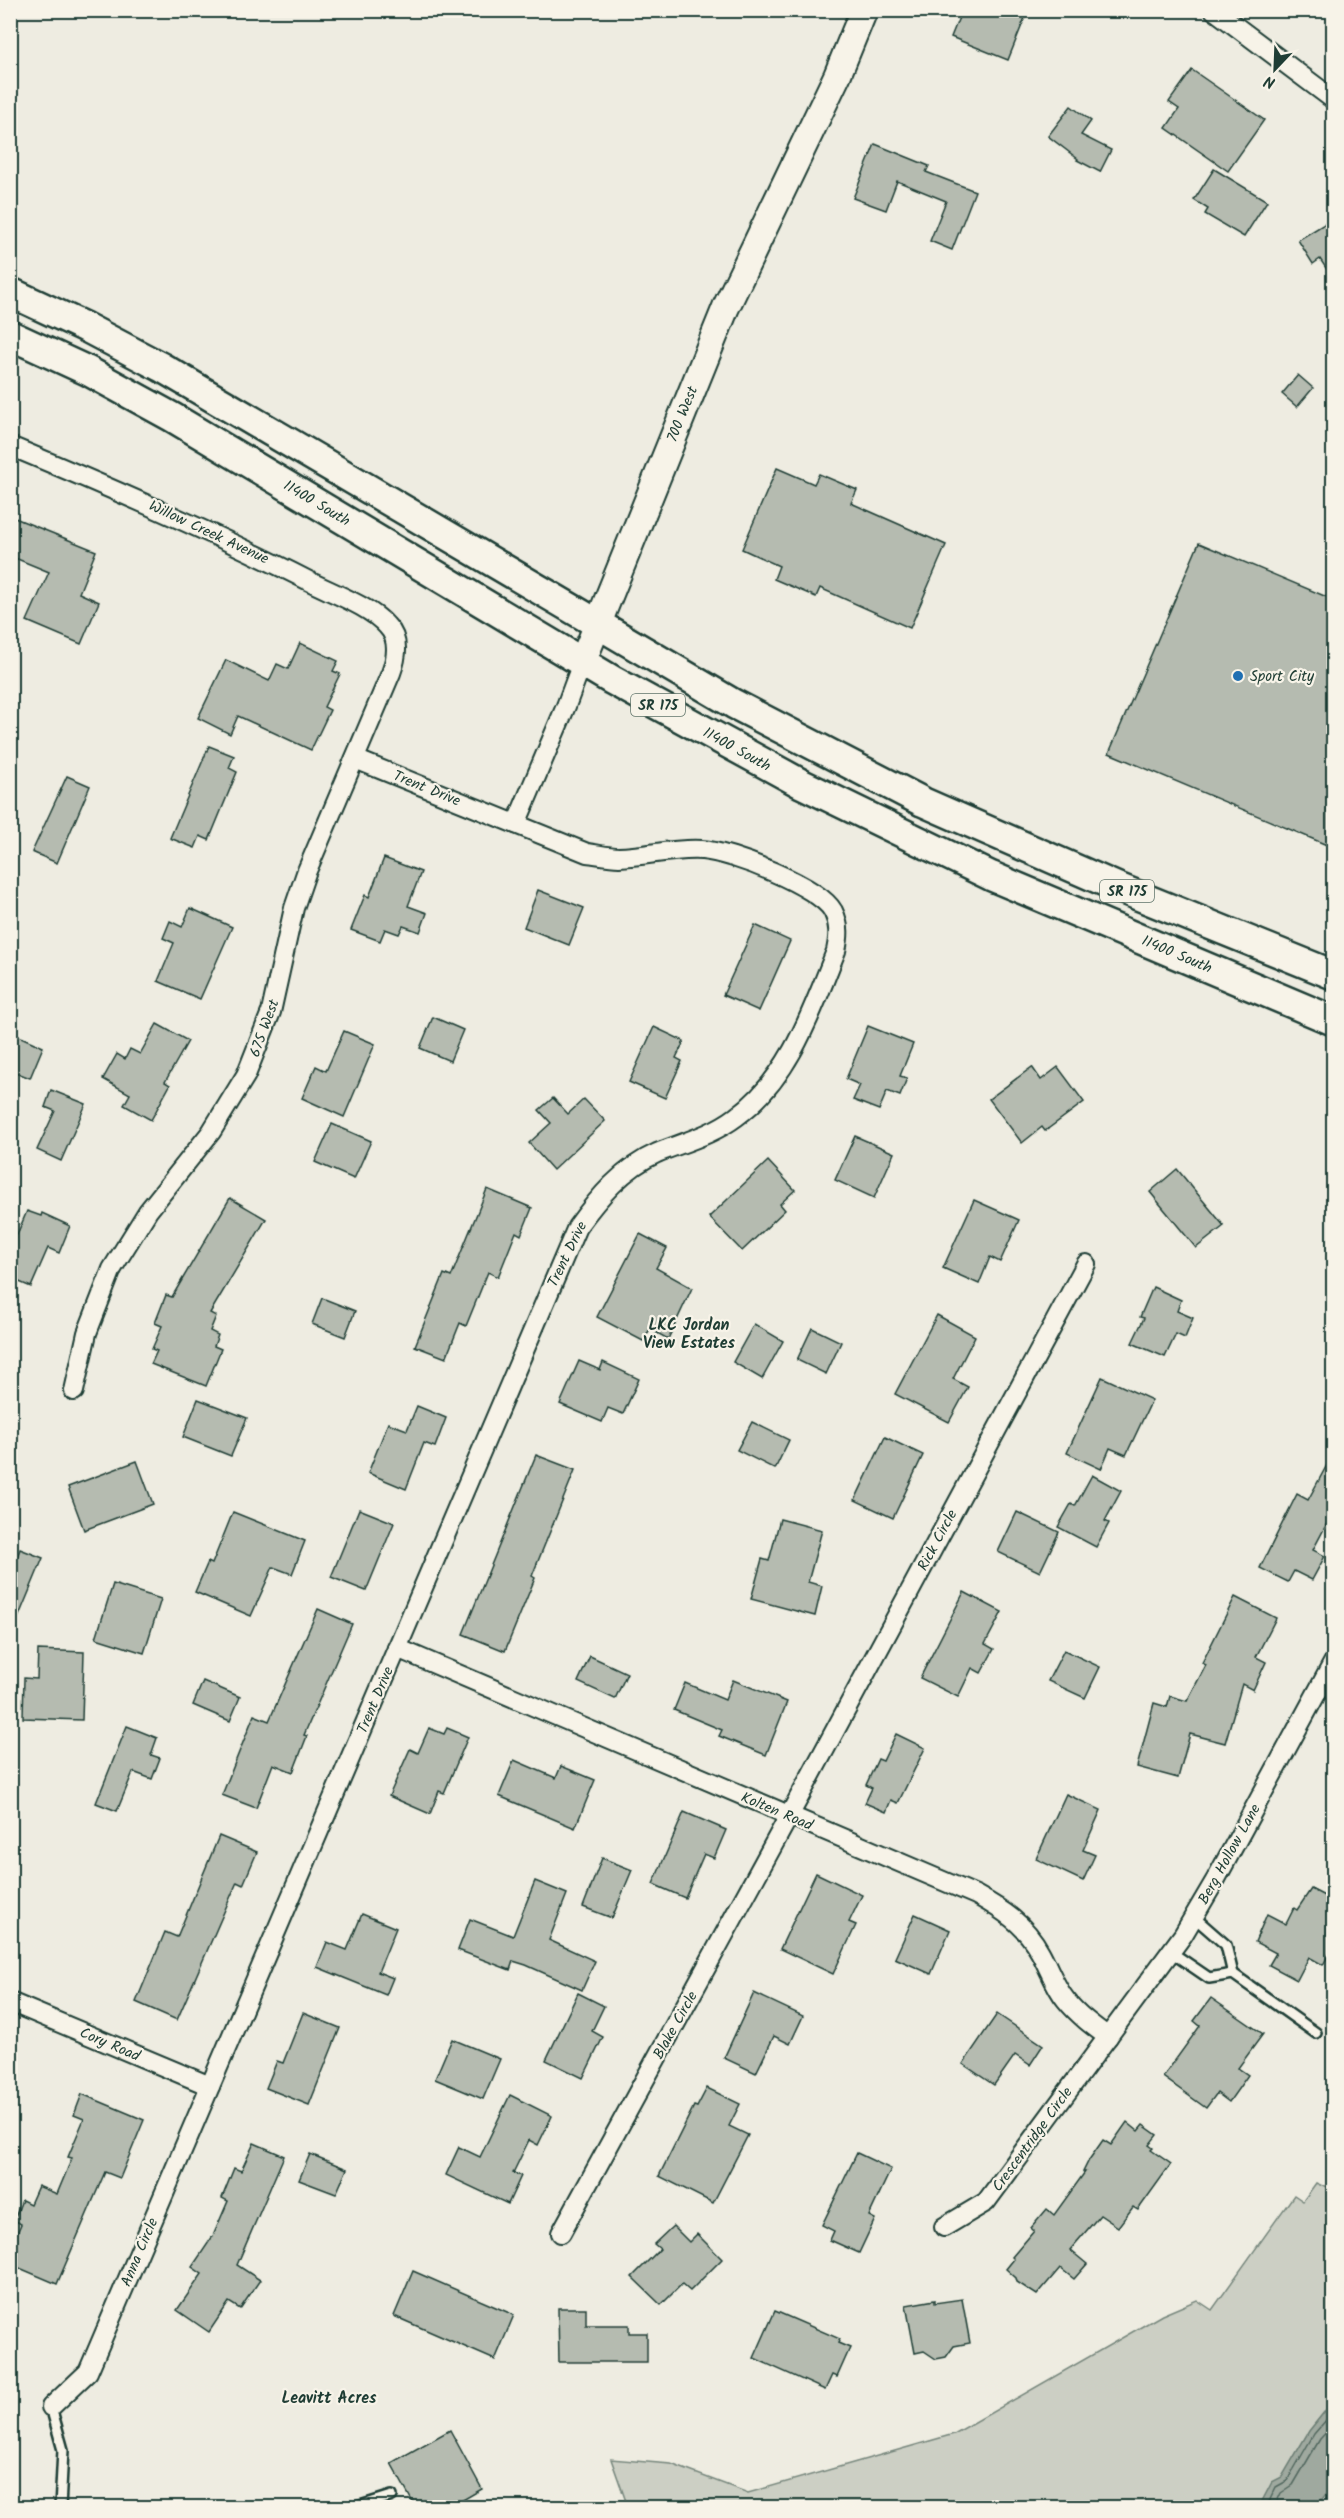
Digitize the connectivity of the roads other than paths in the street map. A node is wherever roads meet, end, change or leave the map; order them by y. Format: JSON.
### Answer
{"nodes":[{"id":1,"x":864,"y":10,"type":"edge"},
{"id":2,"x":1214,"y":10,"type":"edge"},
{"id":3,"x":1334,"y":100,"type":"edge"},
{"id":4,"x":10,"y":292,"type":"edge"},
{"id":5,"x":10,"y":335,"type":"edge"},
{"id":6,"x":10,"y":446,"type":"edge"},
{"id":7,"x":598,"y":623,"type":"junction"},
{"id":8,"x":394,"y":638,"type":"joint"},
{"id":9,"x":582,"y":663,"type":"junction"},
{"id":10,"x":355,"y":759,"type":"junction"},
{"id":11,"x":516,"y":824,"type":"junction"},
{"id":12,"x":1334,"y":975,"type":"edge"},
{"id":13,"x":1334,"y":1021,"type":"edge"},
{"id":14,"x":1086,"y":1264,"type":"dead end"},
{"id":15,"x":74,"y":1391,"type":"dead end"},
{"id":16,"x":397,"y":1648,"type":"junction"},
{"id":17,"x":1334,"y":1661,"type":"edge"},
{"id":18,"x":789,"y":1816,"type":"junction"},
{"id":19,"x":1194,"y":1917,"type":"junction"},
{"id":20,"x":1171,"y":1952,"type":"junction"},
{"id":21,"x":1233,"y":1974,"type":"junction"},
{"id":22,"x":10,"y":2002,"type":"edge"},
{"id":23,"x":1316,"y":2033,"type":"dead end"},
{"id":24,"x":1108,"y":2037,"type":"junction"},
{"id":25,"x":210,"y":2086,"type":"junction"},
{"id":26,"x":944,"y":2227,"type":"dead end"},
{"id":27,"x":561,"y":2233,"type":"dead end"},
{"id":28,"x":51,"y":2407,"type":"joint"},
{"id":29,"x":392,"y":2496,"type":"dead end"},
{"id":30,"x":60,"y":2508,"type":"edge"},
{"id":31,"x":354,"y":2508,"type":"edge"}],
"edges":[{"from":1,"to":7,"type":"street","name":"700 West"},
{"from":2,"to":3,"type":"street"},
{"from":4,"to":7,"type":"main road","number":"SR 175"},
{"from":5,"to":9,"type":"main road","name":"11400 South","number":"SR 175"},
{"from":6,"to":8,"type":"street","name":"Willow Creek Avenue"},
{"from":7,"to":9,"type":"street","name":"700 West"},
{"from":7,"to":12,"type":"main road","number":"SR 175"},
{"from":8,"to":10,"type":"street","name":"675 West"},
{"from":9,"to":11,"type":"street","name":"700 West"},
{"from":9,"to":13,"type":"main road","name":"11400 South","number":"SR 175"},
{"from":10,"to":11,"type":"street","name":"Trent Drive"},
{"from":10,"to":15,"type":"street","name":"675 West"},
{"from":11,"to":16,"type":"street","name":"Trent Drive"},
{"from":14,"to":18,"type":"street","name":"Rick Circle"},
{"from":16,"to":18,"type":"street","name":"Kolten Road"},
{"from":16,"to":25,"type":"street","name":"Trent Drive"},
{"from":17,"to":19,"type":"street","name":"Berg Hollow Lane"},
{"from":18,"to":24,"type":"street","name":"Kolten Road"},
{"from":18,"to":27,"type":"street","name":"Blake Circle"},
{"from":19,"to":20,"type":"street","name":"Berg Hollow Lane"},
{"from":19,"to":21,"type":"lane"},
{"from":20,"to":21,"type":"lane"},
{"from":20,"to":24,"type":"street","name":"Berg Hollow Lane"},
{"from":21,"to":23,"type":"lane"},
{"from":22,"to":25,"type":"street","name":"Cory Road"},
{"from":24,"to":26,"type":"street","name":"Crescentridge Circle"},
{"from":25,"to":28,"type":"street","name":"Anna Circle"},
{"from":28,"to":30,"type":"lane"},
{"from":29,"to":31,"type":"lane"}]}
